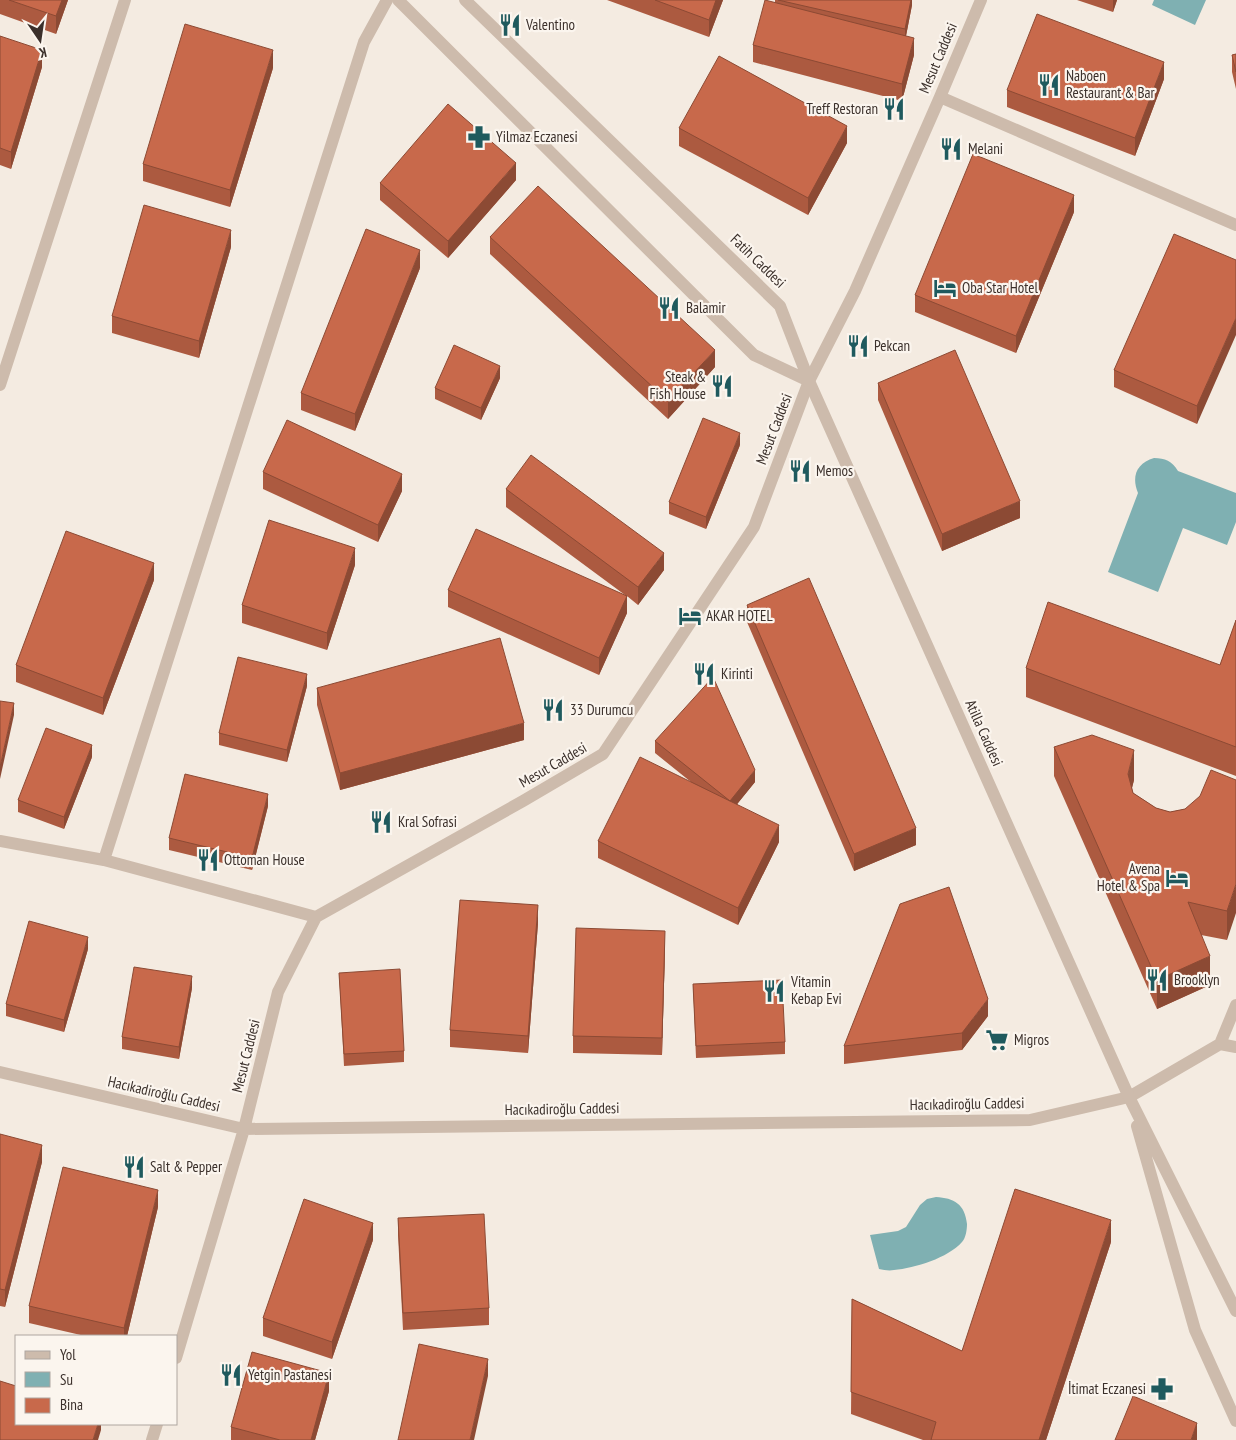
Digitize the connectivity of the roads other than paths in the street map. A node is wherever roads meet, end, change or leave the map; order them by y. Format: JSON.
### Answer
{"nodes":[{"id":1,"x":124,"y":0,"type":"edge"},
{"id":2,"x":387,"y":0,"type":"edge"},
{"id":3,"x":398,"y":0,"type":"edge"},
{"id":4,"x":465,"y":0,"type":"edge"},
{"id":5,"x":981,"y":0,"type":"edge"},
{"id":6,"x":940,"y":97,"type":"junction"},
{"id":7,"x":1236,"y":225,"type":"edge"},
{"id":8,"x":809,"y":381,"type":"junction"},
{"id":9,"x":0,"y":386,"type":"edge"},
{"id":10,"x":0,"y":841,"type":"edge"},
{"id":11,"x":104,"y":860,"type":"junction"},
{"id":12,"x":316,"y":917,"type":"junction"},
{"id":13,"x":1236,"y":1005,"type":"edge"},
{"id":14,"x":1220,"y":1044,"type":"junction"},
{"id":15,"x":1236,"y":1048,"type":"edge"},
{"id":16,"x":0,"y":1072,"type":"edge"},
{"id":17,"x":1129,"y":1097,"type":"junction"},
{"id":18,"x":244,"y":1129,"type":"junction"},
{"id":19,"x":1236,"y":1311,"type":"edge"},
{"id":20,"x":178,"y":1351,"type":"edge"},
{"id":21,"x":1236,"y":1421,"type":"edge"},
{"id":22,"x":157,"y":1425,"type":"edge"},
{"id":23,"x":152,"y":1440,"type":"edge"}],
"edges":[{"from":1,"to":9,"type":"street"},
{"from":2,"to":11,"type":"street"},
{"from":3,"to":8,"type":"street"},
{"from":4,"to":8,"type":"street","name":"Fatih Caddesi"},
{"from":5,"to":6,"type":"street","name":"Mesut Caddesi"},
{"from":6,"to":7,"type":"street"},
{"from":6,"to":8,"type":"street","name":"Mesut Caddesi"},
{"from":8,"to":12,"type":"street","name":"Mesut Caddesi"},
{"from":8,"to":17,"type":"street","name":"Atilla Caddesi"},
{"from":10,"to":11,"type":"street"},
{"from":11,"to":12,"type":"street"},
{"from":12,"to":18,"type":"street","name":"Mesut Caddesi"},
{"from":13,"to":14,"type":"street"},
{"from":14,"to":15,"type":"street"},
{"from":14,"to":17,"type":"street","name":"Hacıkadiroğlu Caddesi"},
{"from":16,"to":18,"type":"street","name":"Hacıkadiroğlu Caddesi"},
{"from":17,"to":18,"type":"street","name":"Hacıkadiroğlu Caddesi"},
{"from":17,"to":19,"type":"street"},
{"from":17,"to":21,"type":"street"},
{"from":18,"to":20,"type":"street","name":"Mesut Caddesi"},
{"from":22,"to":23,"type":"street"}]}
